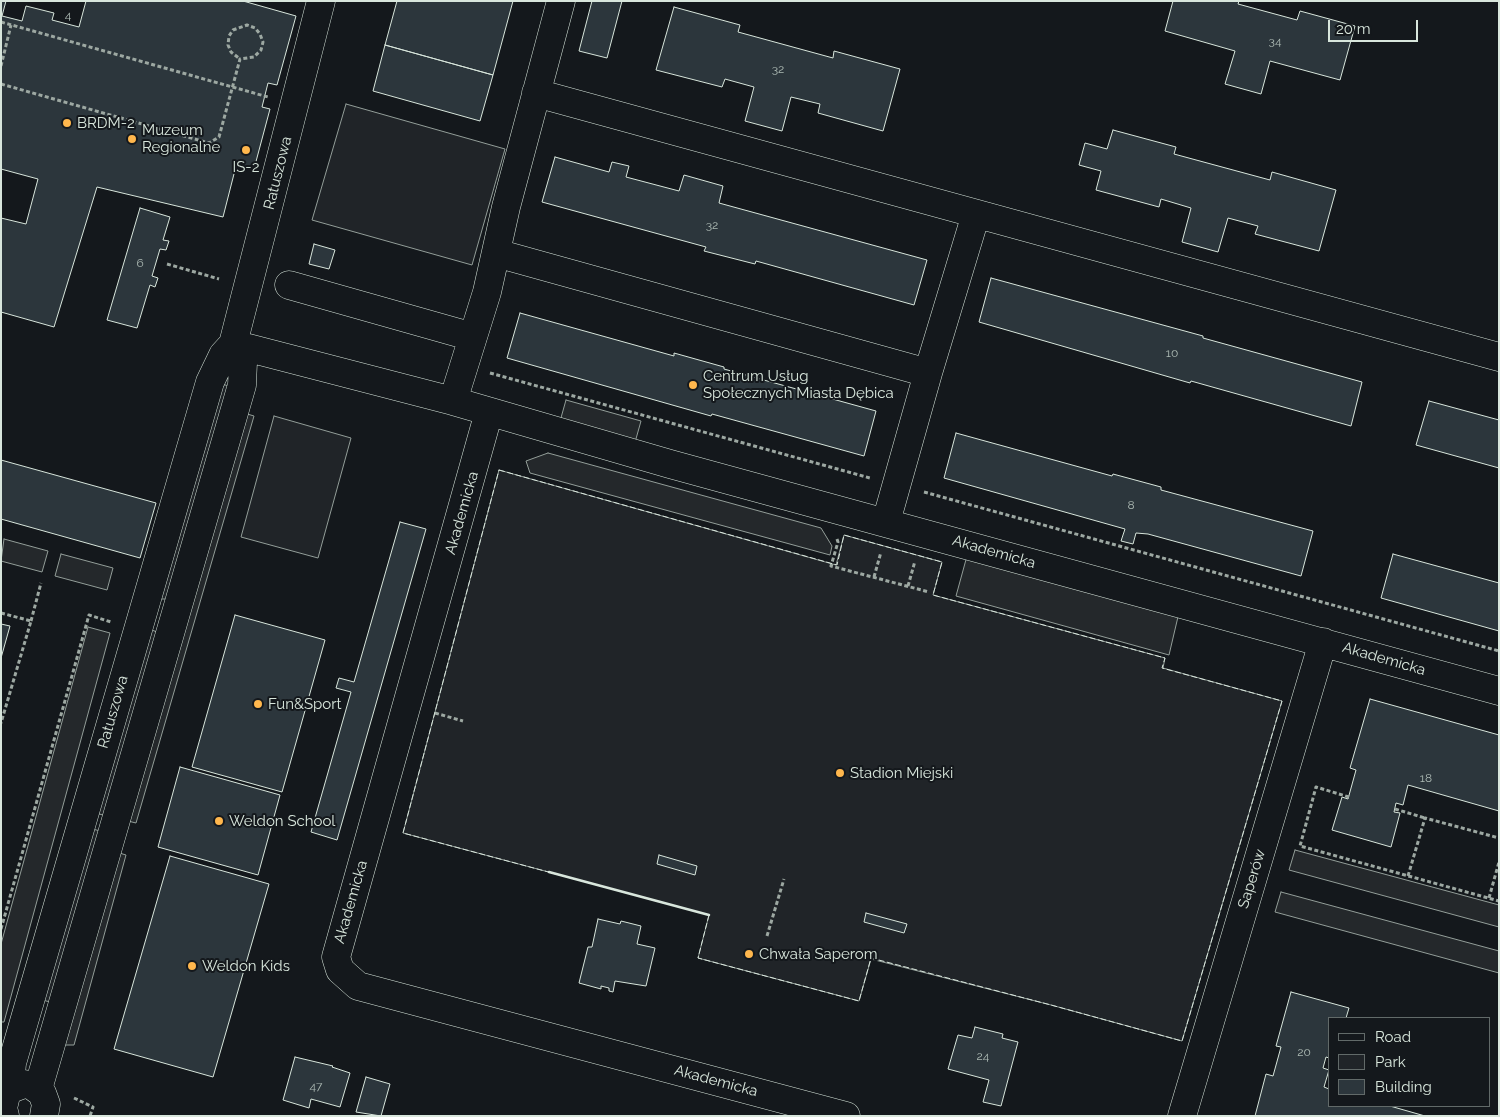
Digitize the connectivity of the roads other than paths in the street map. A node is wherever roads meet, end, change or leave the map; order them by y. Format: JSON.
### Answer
{"nodes":[{"id":1,"x":321,"y":1,"type":"edge"},
{"id":2,"x":561,"y":1,"type":"edge"},
{"id":3,"x":536,"y":93,"type":"junction"},
{"id":4,"x":976,"y":214,"type":"junction"},
{"id":5,"x":496,"y":253,"type":"junction"},
{"id":6,"x":289,"y":286,"type":"dead end"},
{"id":7,"x":233,"y":344,"type":"junction"},
{"id":8,"x":469,"y":348,"type":"junction"},
{"id":9,"x":1499,"y":357,"type":"edge"},
{"id":10,"x":928,"y":373,"type":"junction"},
{"id":11,"x":453,"y":401,"type":"junction"},
{"id":12,"x":490,"y":412,"type":"junction"},
{"id":13,"x":886,"y":522,"type":"junction"},
{"id":14,"x":1323,"y":642,"type":"junction"},
{"id":15,"x":1499,"y":691,"type":"edge"},
{"id":16,"x":27,"y":1104,"type":"edge"},
{"id":17,"x":846,"y":1116,"type":"edge"},
{"id":18,"x":1182,"y":1116,"type":"edge"}],
"edges":[{"from":1,"to":7,"type":"street","name":"Ratuszowa"},
{"from":2,"to":3,"type":"street"},
{"from":3,"to":4,"type":"street"},
{"from":3,"to":5,"type":"street"},
{"from":4,"to":9,"type":"street"},
{"from":4,"to":10,"type":"street"},
{"from":5,"to":8,"type":"street"},
{"from":5,"to":10,"type":"street"},
{"from":6,"to":8,"type":"street"},
{"from":7,"to":11,"type":"street","name":"Akademicka"},
{"from":7,"to":16,"type":"street"},
{"from":8,"to":11,"type":"street"},
{"from":10,"to":13,"type":"street"},
{"from":11,"to":12,"type":"street","name":"Akademicka"},
{"from":12,"to":13,"type":"street","name":"Akademicka"},
{"from":12,"to":17,"type":"street","name":"Akademicka"},
{"from":13,"to":14,"type":"street","name":"Akademicka"},
{"from":14,"to":15,"type":"street","name":"Akademicka"},
{"from":14,"to":18,"type":"street","name":"Saperów"}]}
